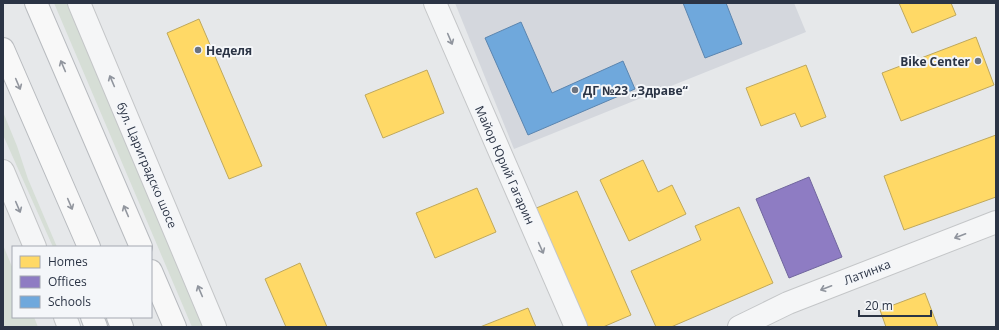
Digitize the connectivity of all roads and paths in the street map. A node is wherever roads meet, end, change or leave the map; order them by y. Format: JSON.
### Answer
{"nodes":[{"id":1,"x":36,"y":3,"type":"edge"},
{"id":2,"x":79,"y":3,"type":"edge"},
{"id":3,"x":435,"y":3,"type":"edge"},
{"id":4,"x":3,"y":49,"type":"edge"},
{"id":5,"x":3,"y":171,"type":"edge"},
{"id":6,"x":996,"y":222,"type":"edge"},
{"id":7,"x":35,"y":246,"type":"edge"},
{"id":8,"x":89,"y":246,"type":"edge"},
{"id":9,"x":141,"y":246,"type":"edge"},
{"id":10,"x":152,"y":273,"type":"edge"},
{"id":11,"x":175,"y":327,"type":"edge"},
{"id":12,"x":215,"y":327,"type":"edge"},
{"id":13,"x":576,"y":327,"type":"edge"},
{"id":14,"x":739,"y":327,"type":"edge"}],
"edges":[{"from":9,"to":1,"type":"highway","one_way":true},
{"from":12,"to":2,"type":"street","name":"бул. Цариградско шосе","one_way":true},
{"from":3,"to":13,"type":"street","name":"Майор Юрий Гагарин","one_way":true},
{"from":4,"to":8,"type":"highway","one_way":true},
{"from":5,"to":7,"type":"street","one_way":true},
{"from":6,"to":14,"type":"street","name":"Латинка","one_way":true},
{"from":10,"to":11,"type":"highway"}]}
